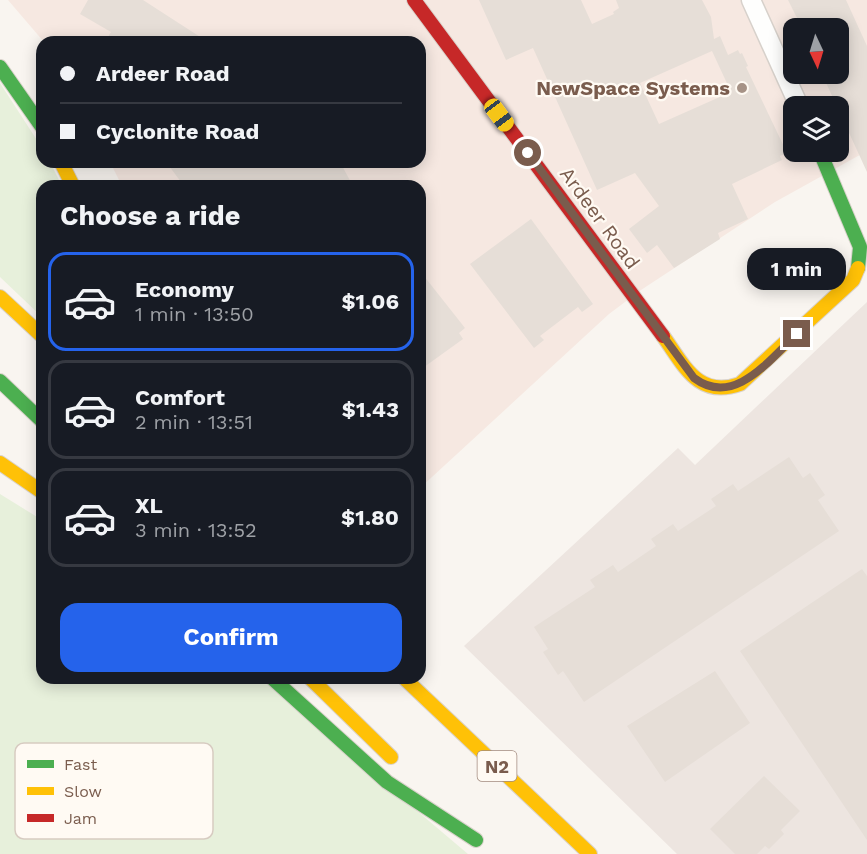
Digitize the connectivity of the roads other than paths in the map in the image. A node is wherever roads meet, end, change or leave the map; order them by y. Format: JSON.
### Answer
{"nodes":[{"id":1,"x":414,"y":0,"type":"edge"},
{"id":2,"x":751,"y":0,"type":"edge"},
{"id":3,"x":0,"y":67,"type":"edge"},
{"id":4,"x":794,"y":96,"type":"edge"},
{"id":5,"x":36,"y":118,"type":"edge"},
{"id":6,"x":824,"y":162,"type":"edge"},
{"id":7,"x":0,"y":297,"type":"edge"},
{"id":8,"x":36,"y":330,"type":"edge"},
{"id":9,"x":0,"y":381,"type":"edge"},
{"id":10,"x":36,"y":415,"type":"edge"},
{"id":11,"x":0,"y":463,"type":"edge"},
{"id":12,"x":36,"y":488,"type":"edge"},
{"id":13,"x":279,"y":684,"type":"edge"},
{"id":14,"x":316,"y":684,"type":"edge"},
{"id":15,"x":410,"y":684,"type":"edge"},
{"id":16,"x":481,"y":731,"type":"dead end"},
{"id":17,"x":506,"y":754,"type":"dead end"},
{"id":18,"x":402,"y":767,"type":"dead end"},
{"id":19,"x":522,"y":770,"type":"dead end"},
{"id":20,"x":426,"y":791,"type":"dead end"},
{"id":21,"x":560,"y":825,"type":"junction"},
{"id":22,"x":590,"y":854,"type":"edge"}],
"edges":[{"from":1,"to":6,"type":"main road","name":"Ardeer Road"},
{"from":2,"to":4,"type":"street"},
{"from":3,"to":5,"type":"main road"},
{"from":7,"to":8,"type":"main road"},
{"from":9,"to":10,"type":"main road"},
{"from":11,"to":12,"type":"main road"},
{"from":13,"to":20,"type":"main road"},
{"from":14,"to":18,"type":"main road"},
{"from":15,"to":21,"type":"main road","number":"N2"},
{"from":16,"to":17,"type":"main road"},
{"from":19,"to":21,"type":"main road"},
{"from":21,"to":22,"type":"main road","number":"N2"}]}
